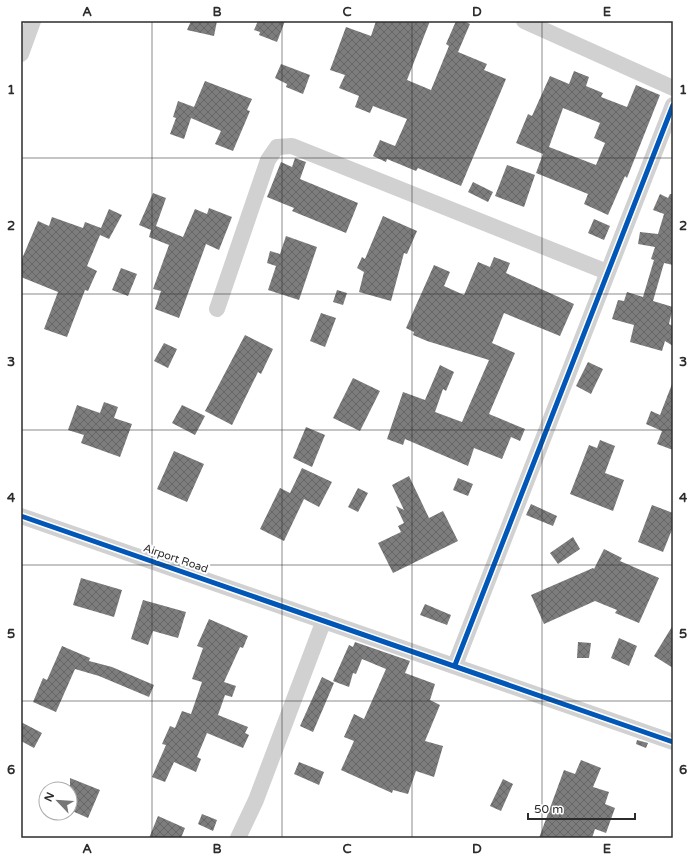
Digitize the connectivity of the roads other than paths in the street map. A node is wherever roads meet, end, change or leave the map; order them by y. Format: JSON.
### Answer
{"nodes":[{"id":1,"x":33,"y":21,"type":"edge"},
{"id":2,"x":524,"y":21,"type":"edge"},
{"id":3,"x":21,"y":54,"type":"edge"},
{"id":4,"x":673,"y":88,"type":"edge"},
{"id":5,"x":673,"y":105,"type":"edge"},
{"id":6,"x":607,"y":272,"type":"junction"},
{"id":7,"x":217,"y":309,"type":"dead end"},
{"id":8,"x":21,"y":516,"type":"edge"},
{"id":9,"x":324,"y":620,"type":"junction"},
{"id":10,"x":454,"y":665,"type":"junction"},
{"id":11,"x":673,"y":742,"type":"edge"},
{"id":12,"x":238,"y":838,"type":"edge"}],
"edges":[{"from":1,"to":3,"type":"street"},
{"from":2,"to":4,"type":"street"},
{"from":5,"to":6,"type":"street"},
{"from":6,"to":7,"type":"street"},
{"from":6,"to":10,"type":"street"},
{"from":8,"to":9,"type":"street","name":"Airport Road"},
{"from":9,"to":10,"type":"street","name":"Airport Road"},
{"from":9,"to":12,"type":"street"},
{"from":10,"to":11,"type":"street","name":"Airport Road"}]}
